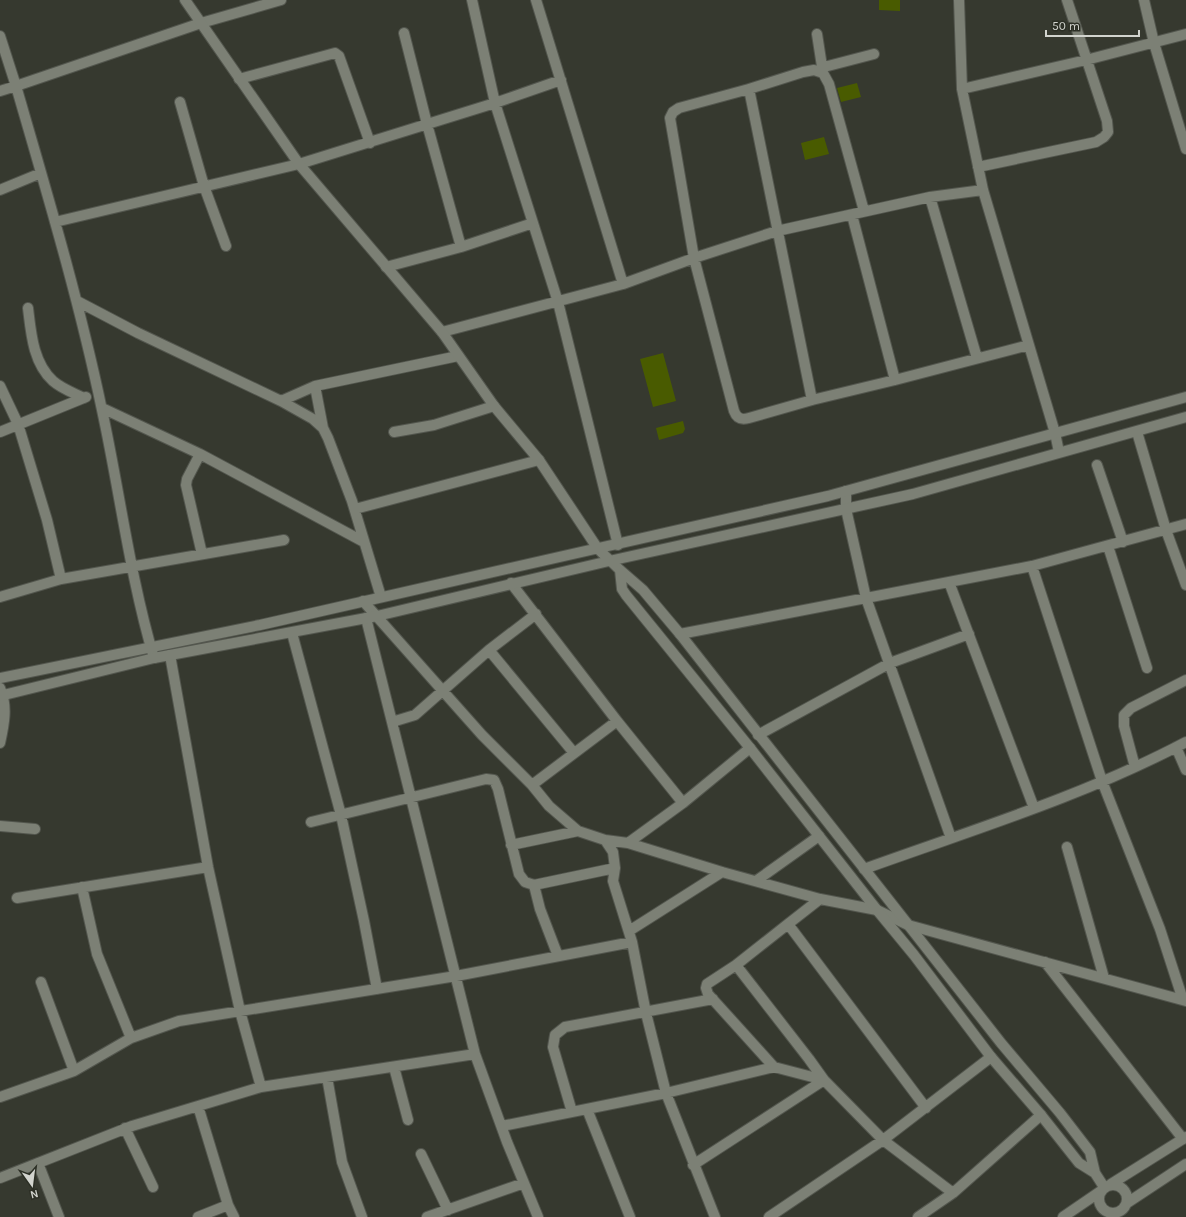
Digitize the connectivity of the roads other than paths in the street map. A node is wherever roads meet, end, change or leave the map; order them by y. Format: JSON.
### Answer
{"nodes":[{"id":1,"x":185,"y":0,"type":"edge"},
{"id":2,"x":281,"y":0,"type":"edge"},
{"id":3,"x":472,"y":0,"type":"edge"},
{"id":4,"x":536,"y":0,"type":"edge"},
{"id":5,"x":959,"y":0,"type":"edge"},
{"id":6,"x":1067,"y":0,"type":"edge"},
{"id":7,"x":1144,"y":0,"type":"edge"},
{"id":8,"x":201,"y":23,"type":"junction"},
{"id":9,"x":404,"y":33,"type":"dead end"},
{"id":10,"x":817,"y":34,"type":"dead end"},
{"id":11,"x":1186,"y":34,"type":"edge"},
{"id":12,"x":0,"y":36,"type":"edge"},
{"id":13,"x":1154,"y":43,"type":"junction"},
{"id":14,"x":874,"y":54,"type":"dead end"},
{"id":15,"x":1086,"y":60,"type":"junction"},
{"id":16,"x":823,"y":70,"type":"junction"},
{"id":17,"x":239,"y":79,"type":"junction"},
{"id":18,"x":561,"y":80,"type":"junction"},
{"id":19,"x":16,"y":86,"type":"junction"},
{"id":20,"x":749,"y":89,"type":"junction"},
{"id":21,"x":962,"y":89,"type":"junction"},
{"id":22,"x":0,"y":91,"type":"edge"},
{"id":23,"x":180,"y":102,"type":"dead end"},
{"id":24,"x":495,"y":103,"type":"junction"},
{"id":25,"x":1183,"y":123,"type":"edge"},
{"id":26,"x":427,"y":124,"type":"junction"},
{"id":27,"x":370,"y":143,"type":"junction"},
{"id":28,"x":1186,"y":149,"type":"edge"},
{"id":29,"x":299,"y":164,"type":"junction"},
{"id":30,"x":978,"y":167,"type":"junction"},
{"id":31,"x":41,"y":173,"type":"junction"},
{"id":32,"x":204,"y":186,"type":"junction"},
{"id":33,"x":0,"y":190,"type":"edge"},
{"id":34,"x":983,"y":190,"type":"junction"},
{"id":35,"x":930,"y":197,"type":"junction"},
{"id":36,"x":864,"y":211,"type":"junction"},
{"id":37,"x":852,"y":216,"type":"junction"},
{"id":38,"x":55,"y":222,"type":"junction"},
{"id":39,"x":533,"y":223,"type":"junction"},
{"id":40,"x":777,"y":232,"type":"junction"},
{"id":41,"x":226,"y":246,"type":"dead end"},
{"id":42,"x":461,"y":246,"type":"junction"},
{"id":43,"x":694,"y":258,"type":"junction"},
{"id":44,"x":386,"y":267,"type":"junction"},
{"id":45,"x":623,"y":284,"type":"junction"},
{"id":46,"x":77,"y":301,"type":"junction"},
{"id":47,"x":558,"y":302,"type":"junction"},
{"id":48,"x":28,"y":308,"type":"dead end"},
{"id":49,"x":442,"y":332,"type":"junction"},
{"id":50,"x":1029,"y":345,"type":"junction"},
{"id":51,"x":458,"y":356,"type":"junction"},
{"id":52,"x":977,"y":358,"type":"junction"},
{"id":53,"x":895,"y":380,"type":"junction"},
{"id":54,"x":0,"y":386,"type":"edge"},
{"id":55,"x":315,"y":386,"type":"junction"},
{"id":56,"x":98,"y":392,"type":"junction"},
{"id":57,"x":1186,"y":397,"type":"edge"},
{"id":58,"x":84,"y":398,"type":"junction"},
{"id":59,"x":812,"y":400,"type":"junction"},
{"id":60,"x":281,"y":401,"type":"junction"},
{"id":61,"x":494,"y":406,"type":"junction"},
{"id":62,"x":102,"y":408,"type":"junction"},
{"id":63,"x":1186,"y":417,"type":"edge"},
{"id":64,"x":18,"y":424,"type":"junction"},
{"id":65,"x":323,"y":428,"type":"junction"},
{"id":66,"x":0,"y":432,"type":"edge"},
{"id":67,"x":394,"y":432,"type":"dead end"},
{"id":68,"x":1137,"y":432,"type":"junction"},
{"id":69,"x":1055,"y":433,"type":"junction"},
{"id":70,"x":1059,"y":452,"type":"junction"},
{"id":71,"x":200,"y":454,"type":"junction"},
{"id":72,"x":539,"y":460,"type":"junction"},
{"id":73,"x":1097,"y":465,"type":"dead end"},
{"id":74,"x":846,"y":491,"type":"junction"},
{"id":75,"x":355,"y":509,"type":"junction"},
{"id":76,"x":846,"y":509,"type":"junction"},
{"id":77,"x":1186,"y":524,"type":"edge"},
{"id":78,"x":1166,"y":530,"type":"junction"},
{"id":79,"x":284,"y":540,"type":"dead end"},
{"id":80,"x":364,"y":542,"type":"junction"},
{"id":81,"x":1123,"y":542,"type":"junction"},
{"id":82,"x":618,"y":545,"type":"junction"},
{"id":83,"x":1108,"y":546,"type":"junction"},
{"id":84,"x":598,"y":549,"type":"junction"},
{"id":85,"x":202,"y":554,"type":"junction"},
{"id":86,"x":609,"y":561,"type":"junction"},
{"id":87,"x":1032,"y":566,"type":"junction"},
{"id":88,"x":131,"y":568,"type":"junction"},
{"id":89,"x":620,"y":570,"type":"junction"},
{"id":90,"x":61,"y":579,"type":"junction"},
{"id":91,"x":949,"y":582,"type":"junction"},
{"id":92,"x":511,"y":583,"type":"junction"},
{"id":93,"x":1186,"y":585,"type":"edge"},
{"id":94,"x":0,"y":597,"type":"edge"},
{"id":95,"x":381,"y":597,"type":"junction"},
{"id":96,"x":866,"y":598,"type":"junction"},
{"id":97,"x":363,"y":601,"type":"junction"},
{"id":98,"x":536,"y":614,"type":"junction"},
{"id":99,"x":377,"y":616,"type":"junction"},
{"id":100,"x":366,"y":618,"type":"junction"},
{"id":101,"x":292,"y":633,"type":"junction"},
{"id":102,"x":680,"y":634,"type":"junction"},
{"id":103,"x":969,"y":634,"type":"junction"},
{"id":104,"x":151,"y":647,"type":"junction"},
{"id":105,"x":489,"y":650,"type":"junction"},
{"id":106,"x":170,"y":655,"type":"junction"},
{"id":107,"x":154,"y":658,"type":"junction"},
{"id":108,"x":890,"y":663,"type":"junction"},
{"id":109,"x":1147,"y":668,"type":"dead end"},
{"id":110,"x":0,"y":678,"type":"edge"},
{"id":111,"x":1186,"y":680,"type":"edge"},
{"id":112,"x":441,"y":690,"type":"junction"},
{"id":113,"x":1,"y":693,"type":"edge"},
{"id":114,"x":617,"y":721,"type":"junction"},
{"id":115,"x":392,"y":722,"type":"junction"},
{"id":116,"x":758,"y":735,"type":"junction"},
{"id":117,"x":1186,"y":742,"type":"edge"},
{"id":118,"x":0,"y":743,"type":"edge"},
{"id":119,"x":1176,"y":747,"type":"junction"},
{"id":120,"x":750,"y":748,"type":"junction"},
{"id":121,"x":574,"y":753,"type":"junction"},
{"id":122,"x":1135,"y":767,"type":"junction"},
{"id":123,"x":1186,"y":770,"type":"edge"},
{"id":124,"x":1102,"y":781,"type":"junction"},
{"id":125,"x":532,"y":785,"type":"junction"},
{"id":126,"x":410,"y":798,"type":"junction"},
{"id":127,"x":683,"y":803,"type":"junction"},
{"id":128,"x":1034,"y":808,"type":"junction"},
{"id":129,"x":341,"y":815,"type":"junction"},
{"id":130,"x":311,"y":822,"type":"dead end"},
{"id":131,"x":0,"y":826,"type":"edge"},
{"id":132,"x":35,"y":829,"type":"dead end"},
{"id":133,"x":578,"y":831,"type":"junction"},
{"id":134,"x":819,"y":836,"type":"junction"},
{"id":135,"x":951,"y":838,"type":"junction"},
{"id":136,"x":605,"y":840,"type":"junction"},
{"id":137,"x":628,"y":843,"type":"junction"},
{"id":138,"x":511,"y":845,"type":"junction"},
{"id":139,"x":1067,"y":847,"type":"dead end"},
{"id":140,"x":208,"y":867,"type":"junction"},
{"id":141,"x":615,"y":868,"type":"junction"},
{"id":142,"x":864,"y":868,"type":"junction"},
{"id":143,"x":722,"y":872,"type":"junction"},
{"id":144,"x":756,"y":881,"type":"junction"},
{"id":145,"x":534,"y":885,"type":"junction"},
{"id":146,"x":82,"y":887,"type":"junction"},
{"id":147,"x":17,"y":898,"type":"dead end"},
{"id":148,"x":820,"y":899,"type":"junction"},
{"id":149,"x":877,"y":910,"type":"junction"},
{"id":150,"x":788,"y":924,"type":"junction"},
{"id":151,"x":908,"y":925,"type":"junction"},
{"id":152,"x":629,"y":931,"type":"junction"},
{"id":153,"x":632,"y":942,"type":"junction"},
{"id":154,"x":558,"y":956,"type":"junction"},
{"id":155,"x":1045,"y":962,"type":"junction"},
{"id":156,"x":736,"y":965,"type":"junction"},
{"id":157,"x":456,"y":976,"type":"junction"},
{"id":158,"x":1104,"y":978,"type":"junction"},
{"id":159,"x":41,"y":982,"type":"dead end"},
{"id":160,"x":377,"y":989,"type":"junction"},
{"id":161,"x":713,"y":999,"type":"junction"},
{"id":162,"x":1184,"y":1000,"type":"edge"},
{"id":163,"x":240,"y":1011,"type":"junction"},
{"id":164,"x":646,"y":1013,"type":"junction"},
{"id":165,"x":131,"y":1038,"type":"junction"},
{"id":166,"x":475,"y":1054,"type":"junction"},
{"id":167,"x":991,"y":1057,"type":"junction"},
{"id":168,"x":394,"y":1067,"type":"junction"},
{"id":169,"x":774,"y":1067,"type":"junction"},
{"id":170,"x":74,"y":1071,"type":"junction"},
{"id":171,"x":327,"y":1077,"type":"junction"},
{"id":172,"x":824,"y":1080,"type":"junction"},
{"id":173,"x":261,"y":1087,"type":"junction"},
{"id":174,"x":666,"y":1093,"type":"junction"},
{"id":175,"x":0,"y":1097,"type":"edge"},
{"id":176,"x":198,"y":1106,"type":"junction"},
{"id":177,"x":926,"y":1108,"type":"junction"},
{"id":178,"x":587,"y":1109,"type":"junction"},
{"id":179,"x":572,"y":1112,"type":"junction"},
{"id":180,"x":1041,"y":1115,"type":"junction"},
{"id":181,"x":408,"y":1120,"type":"dead end"},
{"id":182,"x":502,"y":1126,"type":"junction"},
{"id":183,"x":125,"y":1128,"type":"junction"},
{"id":184,"x":1184,"y":1138,"type":"edge"},
{"id":185,"x":883,"y":1140,"type":"junction"},
{"id":186,"x":421,"y":1154,"type":"dead end"},
{"id":187,"x":38,"y":1163,"type":"junction"},
{"id":188,"x":1186,"y":1164,"type":"edge"},
{"id":189,"x":693,"y":1165,"type":"junction"},
{"id":190,"x":1095,"y":1173,"type":"junction"},
{"id":191,"x":0,"y":1178,"type":"edge"},
{"id":192,"x":524,"y":1183,"type":"junction"},
{"id":193,"x":153,"y":1187,"type":"dead end"},
{"id":194,"x":1105,"y":1188,"type":"junction"},
{"id":195,"x":953,"y":1193,"type":"junction"},
{"id":196,"x":1127,"y":1203,"type":"junction"},
{"id":197,"x":228,"y":1205,"type":"junction"},
{"id":198,"x":448,"y":1210,"type":"junction"},
{"id":199,"x":1116,"y":1215,"type":"edge"},
{"id":200,"x":59,"y":1217,"type":"edge"},
{"id":201,"x":198,"y":1217,"type":"edge"},
{"id":202,"x":234,"y":1217,"type":"edge"},
{"id":203,"x":362,"y":1217,"type":"edge"},
{"id":204,"x":427,"y":1217,"type":"edge"},
{"id":205,"x":538,"y":1217,"type":"edge"},
{"id":206,"x":630,"y":1217,"type":"edge"},
{"id":207,"x":715,"y":1217,"type":"edge"},
{"id":208,"x":769,"y":1217,"type":"edge"},
{"id":209,"x":918,"y":1217,"type":"edge"},
{"id":210,"x":1064,"y":1217,"type":"edge"}],
"edges":[{"from":1,"to":8,"type":"street"},
{"from":2,"to":8,"type":"street"},
{"from":3,"to":24,"type":"street"},
{"from":4,"to":18,"type":"street"},
{"from":5,"to":21,"type":"street"},
{"from":6,"to":15,"type":"street"},
{"from":7,"to":13,"type":"street"},
{"from":8,"to":17,"type":"street"},
{"from":8,"to":19,"type":"street"},
{"from":9,"to":26,"type":"street"},
{"from":10,"to":16,"type":"street"},
{"from":11,"to":13,"type":"street"},
{"from":12,"to":19,"type":"street"},
{"from":13,"to":15,"type":"street"},
{"from":13,"to":25,"type":"street"},
{"from":14,"to":16,"type":"street"},
{"from":15,"to":21,"type":"street"},
{"from":15,"to":30,"type":"street"},
{"from":16,"to":20,"type":"street"},
{"from":16,"to":36,"type":"street"},
{"from":17,"to":27,"type":"street"},
{"from":17,"to":29,"type":"street"},
{"from":18,"to":24,"type":"street"},
{"from":18,"to":45,"type":"street"},
{"from":19,"to":22,"type":"street"},
{"from":19,"to":31,"type":"street"},
{"from":20,"to":40,"type":"street"},
{"from":20,"to":43,"type":"street"},
{"from":21,"to":30,"type":"street"},
{"from":23,"to":32,"type":"street"},
{"from":24,"to":26,"type":"street"},
{"from":24,"to":39,"type":"street"},
{"from":25,"to":28,"type":"street"},
{"from":26,"to":27,"type":"street"},
{"from":26,"to":42,"type":"street"},
{"from":27,"to":29,"type":"street"},
{"from":29,"to":32,"type":"street"},
{"from":29,"to":44,"type":"street"},
{"from":30,"to":34,"type":"street"},
{"from":31,"to":33,"type":"street"},
{"from":31,"to":38,"type":"street"},
{"from":32,"to":38,"type":"street"},
{"from":32,"to":41,"type":"street"},
{"from":34,"to":35,"type":"street"},
{"from":34,"to":50,"type":"street"},
{"from":35,"to":36,"type":"street"},
{"from":35,"to":52,"type":"street"},
{"from":36,"to":37,"type":"street"},
{"from":37,"to":40,"type":"street"},
{"from":37,"to":53,"type":"street"},
{"from":38,"to":46,"type":"street"},
{"from":39,"to":42,"type":"street"},
{"from":39,"to":47,"type":"street"},
{"from":40,"to":43,"type":"street"},
{"from":40,"to":59,"type":"street"},
{"from":42,"to":44,"type":"street"},
{"from":43,"to":45,"type":"street"},
{"from":43,"to":59,"type":"street"},
{"from":44,"to":49,"type":"street"},
{"from":45,"to":47,"type":"street"},
{"from":46,"to":56,"type":"street"},
{"from":46,"to":60,"type":"street"},
{"from":47,"to":49,"type":"street"},
{"from":47,"to":82,"type":"street"},
{"from":48,"to":58,"type":"street"},
{"from":49,"to":51,"type":"street"},
{"from":50,"to":52,"type":"street"},
{"from":50,"to":69,"type":"street"},
{"from":51,"to":55,"type":"street"},
{"from":51,"to":61,"type":"street"},
{"from":52,"to":53,"type":"street"},
{"from":53,"to":59,"type":"street"},
{"from":54,"to":64,"type":"street"},
{"from":55,"to":60,"type":"street"},
{"from":55,"to":65,"type":"street"},
{"from":56,"to":58,"type":"street"},
{"from":56,"to":62,"type":"street"},
{"from":57,"to":69,"type":"street"},
{"from":58,"to":64,"type":"street"},
{"from":60,"to":65,"type":"street"},
{"from":61,"to":67,"type":"street"},
{"from":61,"to":72,"type":"street"},
{"from":62,"to":71,"type":"street"},
{"from":62,"to":88,"type":"street"},
{"from":63,"to":68,"type":"street"},
{"from":64,"to":66,"type":"street"},
{"from":64,"to":90,"type":"street"},
{"from":65,"to":75,"type":"street"},
{"from":68,"to":70,"type":"street"},
{"from":68,"to":78,"type":"street"},
{"from":69,"to":70,"type":"street"},
{"from":69,"to":74,"type":"street"},
{"from":70,"to":76,"type":"street"},
{"from":71,"to":80,"type":"street"},
{"from":71,"to":85,"type":"street"},
{"from":72,"to":75,"type":"street"},
{"from":72,"to":84,"type":"street"},
{"from":73,"to":81,"type":"street"},
{"from":74,"to":76,"type":"street"},
{"from":74,"to":82,"type":"street"},
{"from":75,"to":80,"type":"street"},
{"from":76,"to":86,"type":"street"},
{"from":76,"to":96,"type":"street"},
{"from":77,"to":78,"type":"street"},
{"from":78,"to":81,"type":"street"},
{"from":78,"to":93,"type":"street"},
{"from":79,"to":85,"type":"street"},
{"from":80,"to":95,"type":"street"},
{"from":81,"to":83,"type":"street"},
{"from":82,"to":84,"type":"street"},
{"from":83,"to":87,"type":"street"},
{"from":83,"to":109,"type":"street"},
{"from":84,"to":86,"type":"street"},
{"from":84,"to":95,"type":"street"},
{"from":85,"to":88,"type":"street"},
{"from":86,"to":89,"type":"street"},
{"from":86,"to":92,"type":"street"},
{"from":87,"to":91,"type":"street"},
{"from":87,"to":124,"type":"street"},
{"from":88,"to":90,"type":"street"},
{"from":88,"to":104,"type":"street"},
{"from":89,"to":102,"type":"street"},
{"from":89,"to":120,"type":"street"},
{"from":90,"to":94,"type":"street"},
{"from":91,"to":96,"type":"street"},
{"from":91,"to":103,"type":"street"},
{"from":92,"to":98,"type":"street"},
{"from":92,"to":99,"type":"street"},
{"from":95,"to":97,"type":"street"},
{"from":96,"to":102,"type":"street"},
{"from":96,"to":108,"type":"street"},
{"from":97,"to":99,"type":"street"},
{"from":97,"to":104,"type":"street"},
{"from":98,"to":105,"type":"street"},
{"from":98,"to":114,"type":"street"},
{"from":99,"to":100,"type":"street"},
{"from":99,"to":112,"type":"street"},
{"from":100,"to":101,"type":"street"},
{"from":100,"to":115,"type":"street"},
{"from":101,"to":106,"type":"street"},
{"from":101,"to":129,"type":"street"},
{"from":102,"to":116,"type":"street"},
{"from":103,"to":108,"type":"street"},
{"from":103,"to":128,"type":"street"},
{"from":104,"to":107,"type":"street"},
{"from":104,"to":110,"type":"street"},
{"from":105,"to":112,"type":"street"},
{"from":105,"to":121,"type":"street"},
{"from":106,"to":107,"type":"street"},
{"from":106,"to":140,"type":"street"},
{"from":107,"to":113,"type":"street"},
{"from":108,"to":116,"type":"street"},
{"from":108,"to":135,"type":"street"},
{"from":111,"to":122,"type":"street"},
{"from":112,"to":115,"type":"street"},
{"from":112,"to":125,"type":"street"},
{"from":113,"to":118,"type":"street"},
{"from":114,"to":121,"type":"street"},
{"from":114,"to":127,"type":"street"},
{"from":115,"to":126,"type":"street"},
{"from":116,"to":142,"type":"street"},
{"from":117,"to":119,"type":"street"},
{"from":119,"to":122,"type":"street"},
{"from":119,"to":123,"type":"street"},
{"from":120,"to":127,"type":"street"},
{"from":120,"to":134,"type":"street"},
{"from":121,"to":125,"type":"street"},
{"from":122,"to":124,"type":"street"},
{"from":124,"to":128,"type":"street"},
{"from":124,"to":162,"type":"street"},
{"from":125,"to":133,"type":"street"},
{"from":126,"to":129,"type":"street"},
{"from":126,"to":138,"type":"street"},
{"from":126,"to":157,"type":"street"},
{"from":127,"to":137,"type":"street"},
{"from":128,"to":135,"type":"street"},
{"from":129,"to":130,"type":"street"},
{"from":129,"to":160,"type":"street"},
{"from":131,"to":132,"type":"street"},
{"from":133,"to":136,"type":"street"},
{"from":133,"to":138,"type":"street"},
{"from":134,"to":144,"type":"street"},
{"from":134,"to":149,"type":"street"},
{"from":135,"to":142,"type":"street"},
{"from":136,"to":137,"type":"street"},
{"from":136,"to":141,"type":"street"},
{"from":137,"to":143,"type":"street"},
{"from":138,"to":145,"type":"street"},
{"from":139,"to":158,"type":"street"},
{"from":140,"to":146,"type":"street"},
{"from":140,"to":163,"type":"street"},
{"from":141,"to":145,"type":"street"},
{"from":141,"to":152,"type":"street"},
{"from":142,"to":151,"type":"street"},
{"from":143,"to":144,"type":"street"},
{"from":143,"to":152,"type":"street"},
{"from":144,"to":148,"type":"street"},
{"from":145,"to":154,"type":"street"},
{"from":146,"to":147,"type":"street"},
{"from":146,"to":165,"type":"street"},
{"from":148,"to":149,"type":"street"},
{"from":148,"to":150,"type":"street"},
{"from":149,"to":151,"type":"street"},
{"from":149,"to":167,"type":"street"},
{"from":150,"to":156,"type":"street"},
{"from":150,"to":177,"type":"street"},
{"from":151,"to":155,"type":"street"},
{"from":151,"to":190,"type":"street"},
{"from":152,"to":153,"type":"street"},
{"from":153,"to":154,"type":"street"},
{"from":153,"to":164,"type":"street"},
{"from":154,"to":157,"type":"street"},
{"from":155,"to":158,"type":"street"},
{"from":155,"to":184,"type":"street"},
{"from":156,"to":161,"type":"street"},
{"from":156,"to":172,"type":"street"},
{"from":157,"to":160,"type":"street"},
{"from":157,"to":166,"type":"street"},
{"from":158,"to":162,"type":"street"},
{"from":159,"to":170,"type":"street"},
{"from":160,"to":163,"type":"street"},
{"from":161,"to":164,"type":"street"},
{"from":161,"to":169,"type":"street"},
{"from":163,"to":165,"type":"street"},
{"from":163,"to":173,"type":"street"},
{"from":164,"to":174,"type":"street"},
{"from":164,"to":179,"type":"street"},
{"from":165,"to":170,"type":"street"},
{"from":166,"to":168,"type":"street"},
{"from":166,"to":182,"type":"street"},
{"from":167,"to":177,"type":"street"},
{"from":167,"to":180,"type":"street"},
{"from":168,"to":171,"type":"street"},
{"from":168,"to":181,"type":"street"},
{"from":169,"to":172,"type":"street"},
{"from":169,"to":174,"type":"street"},
{"from":170,"to":175,"type":"street"},
{"from":171,"to":173,"type":"street"},
{"from":171,"to":203,"type":"street"},
{"from":172,"to":185,"type":"street"},
{"from":172,"to":189,"type":"street"},
{"from":173,"to":176,"type":"street"},
{"from":174,"to":178,"type":"street"},
{"from":174,"to":189,"type":"street"},
{"from":176,"to":183,"type":"street"},
{"from":176,"to":197,"type":"street"},
{"from":177,"to":185,"type":"street"},
{"from":178,"to":179,"type":"street"},
{"from":178,"to":206,"type":"street"},
{"from":179,"to":182,"type":"street"},
{"from":180,"to":190,"type":"street"},
{"from":180,"to":195,"type":"street"},
{"from":182,"to":192,"type":"street"},
{"from":183,"to":187,"type":"street"},
{"from":183,"to":193,"type":"street"},
{"from":184,"to":194,"type":"street"},
{"from":185,"to":195,"type":"street"},
{"from":185,"to":208,"type":"street"},
{"from":186,"to":198,"type":"street"},
{"from":187,"to":191,"type":"street"},
{"from":187,"to":200,"type":"street"},
{"from":188,"to":196,"type":"street"},
{"from":189,"to":207,"type":"street"},
{"from":190,"to":194,"type":"street"},
{"from":192,"to":198,"type":"street"},
{"from":192,"to":205,"type":"street"},
{"from":194,"to":196,"type":"street"},
{"from":194,"to":199,"type":"street"},
{"from":194,"to":210,"type":"street"},
{"from":195,"to":209,"type":"street"},
{"from":196,"to":199,"type":"street"},
{"from":197,"to":201,"type":"street"},
{"from":197,"to":202,"type":"street"},
{"from":198,"to":204,"type":"street"}]}
